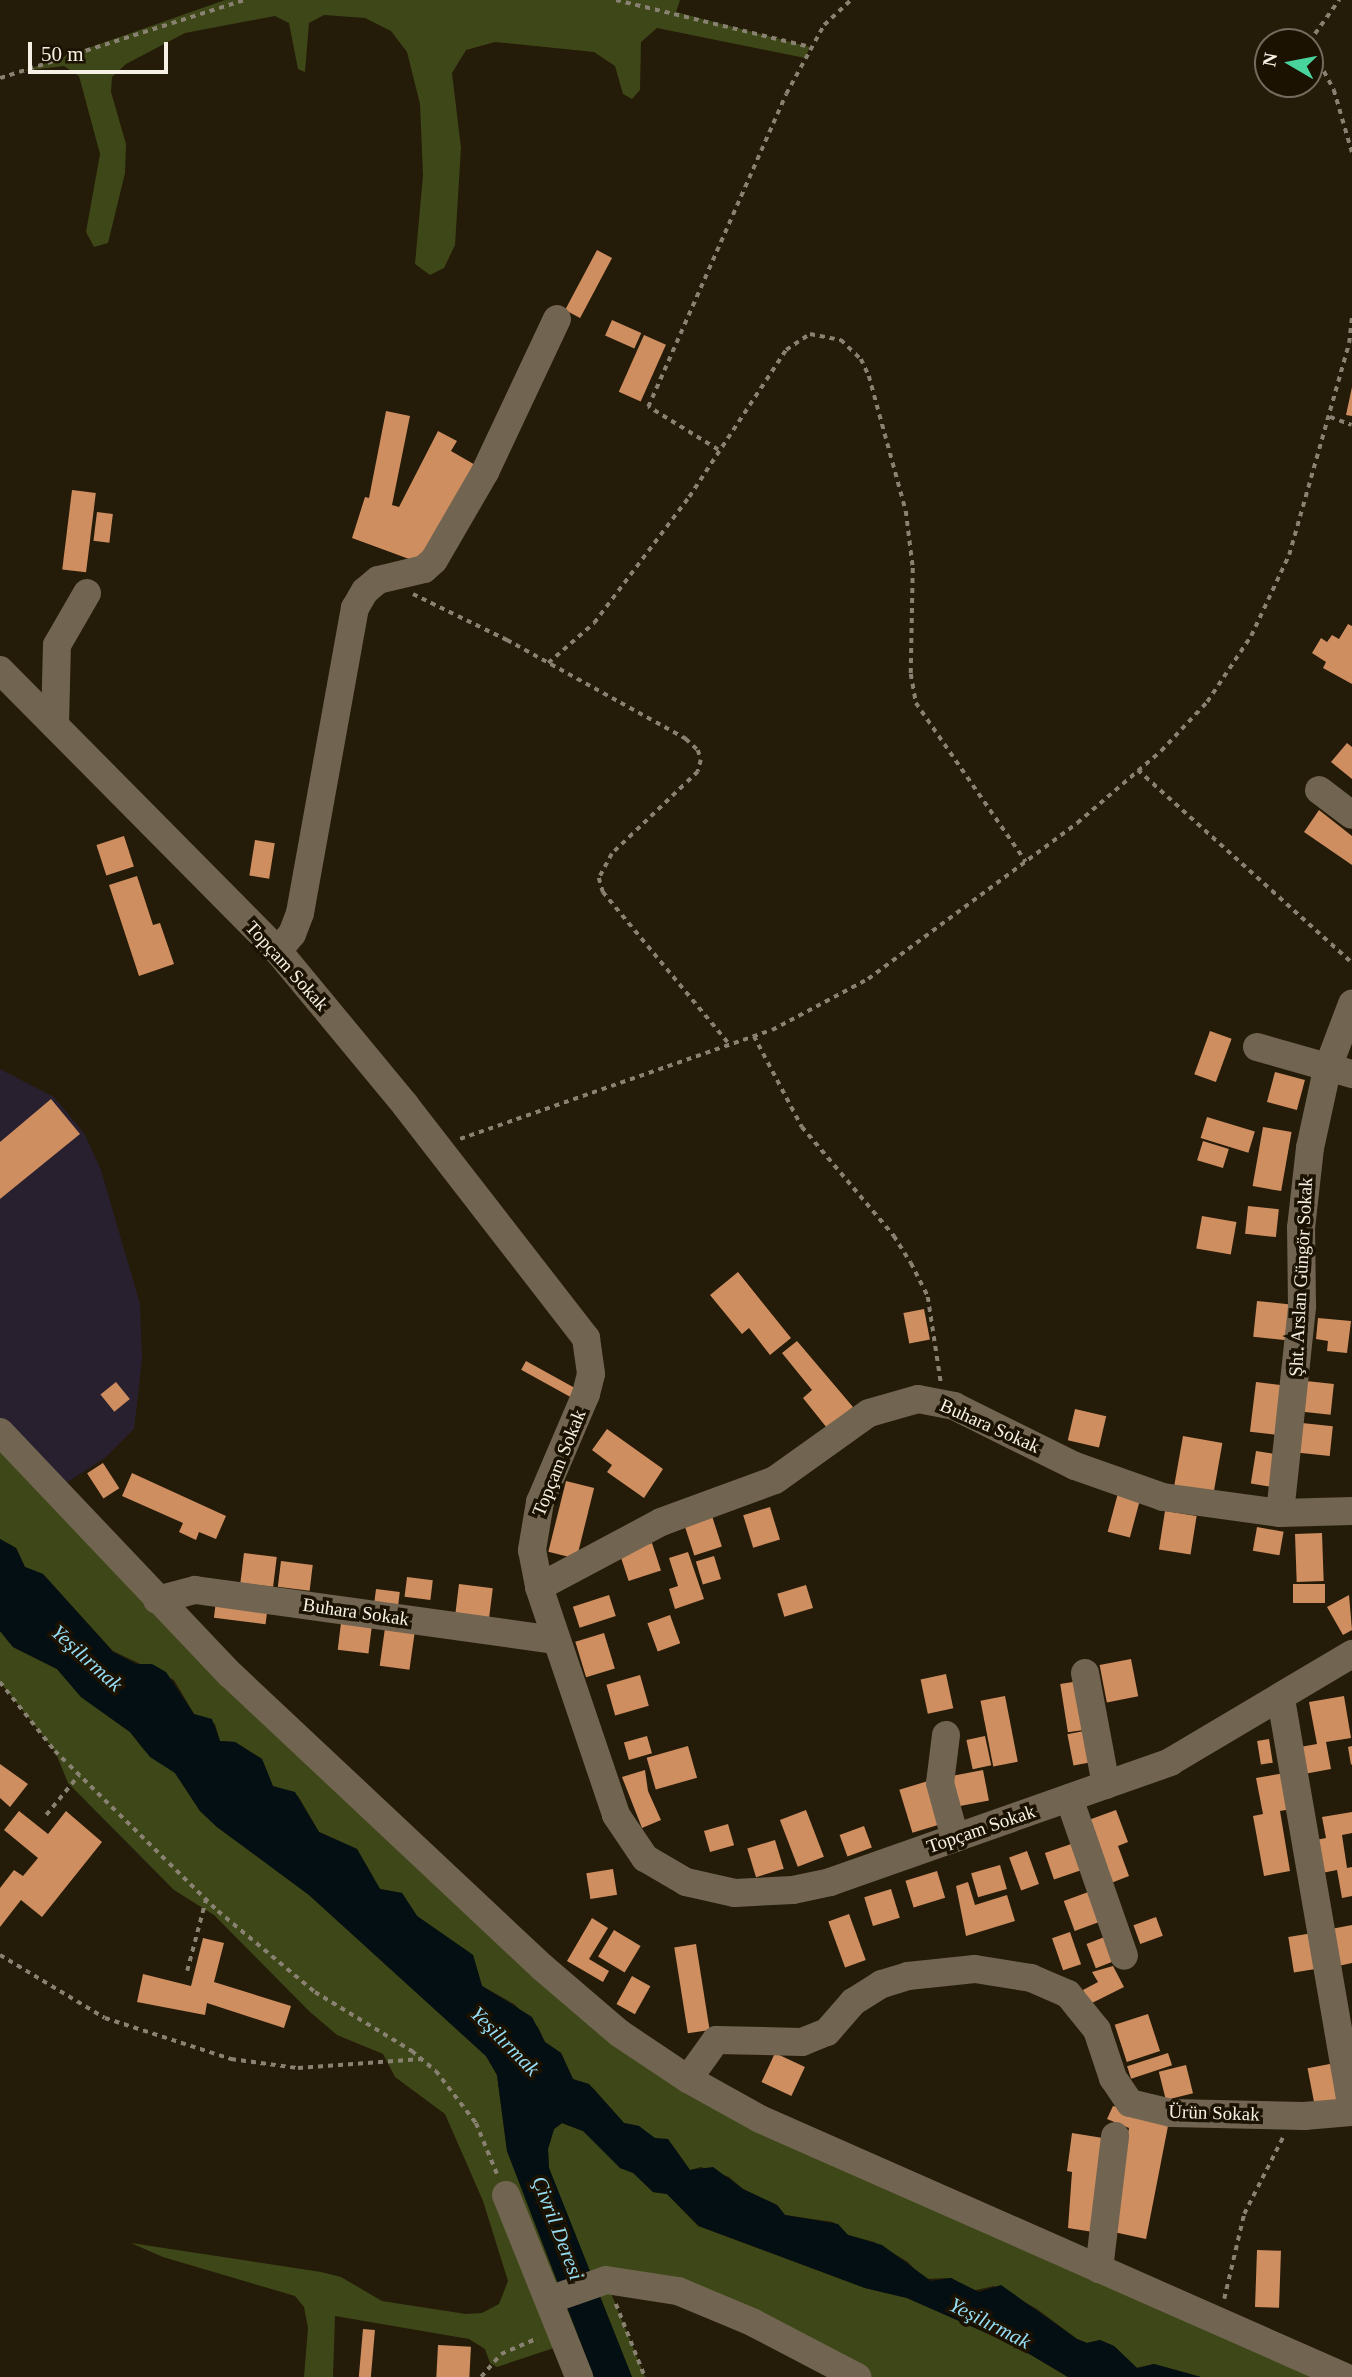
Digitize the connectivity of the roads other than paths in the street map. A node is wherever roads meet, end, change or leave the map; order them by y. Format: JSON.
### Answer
{"nodes":[{"id":1,"x":557,"y":319,"type":"dead end"},
{"id":2,"x":87,"y":593,"type":"dead end"},
{"id":3,"x":0,"y":670,"type":"edge"},
{"id":4,"x":55,"y":725,"type":"junction"},
{"id":5,"x":1319,"y":790,"type":"dead end"},
{"id":6,"x":1352,"y":816,"type":"edge"},
{"id":7,"x":278,"y":951,"type":"junction"},
{"id":8,"x":1352,"y":1004,"type":"edge"},
{"id":9,"x":1257,"y":1047,"type":"dead end"},
{"id":10,"x":1340,"y":1072,"type":"edge"},
{"id":11,"x":0,"y":1432,"type":"edge"},
{"id":12,"x":1352,"y":1511,"type":"edge"},
{"id":13,"x":1280,"y":1513,"type":"junction"},
{"id":14,"x":539,"y":1587,"type":"junction"},
{"id":15,"x":157,"y":1600,"type":"junction"},
{"id":16,"x":556,"y":1640,"type":"junction"},
{"id":17,"x":1352,"y":1654,"type":"edge"},
{"id":18,"x":1085,"y":1673,"type":"dead end"},
{"id":19,"x":1281,"y":1699,"type":"junction"},
{"id":20,"x":946,"y":1735,"type":"dead end"},
{"id":21,"x":1106,"y":1784,"type":"junction"},
{"id":22,"x":1069,"y":1798,"type":"junction"},
{"id":23,"x":956,"y":1838,"type":"junction"},
{"id":24,"x":1124,"y":1955,"type":"dead end"},
{"id":25,"x":688,"y":2080,"type":"junction"},
{"id":26,"x":1352,"y":2111,"type":"edge"},
{"id":27,"x":1115,"y":2136,"type":"dead end"},
{"id":28,"x":506,"y":2194,"type":"road end"},
{"id":29,"x":1099,"y":2269,"type":"junction"},
{"id":30,"x":555,"y":2297,"type":"junction"},
{"id":31,"x":579,"y":2377,"type":"edge"},
{"id":32,"x":857,"y":2377,"type":"edge"},
{"id":33,"x":1345,"y":2377,"type":"edge"}],
"edges":[{"from":1,"to":7,"type":"street"},
{"from":2,"to":4,"type":"street"},
{"from":3,"to":4,"type":"street","name":"Topçam Sokak"},
{"from":4,"to":7,"type":"street","name":"Topçam Sokak"},
{"from":5,"to":6,"type":"street"},
{"from":7,"to":14,"type":"street","name":"Topçam Sokak"},
{"from":8,"to":10,"type":"street","name":"Şht. Arslan Güngör Sokak"},
{"from":9,"to":10,"type":"street"},
{"from":10,"to":13,"type":"street","name":"Şht. Arslan Güngör Sokak"},
{"from":11,"to":15,"type":"street"},
{"from":12,"to":13,"type":"street","name":"Buhara Sokak"},
{"from":13,"to":14,"type":"street","name":"Buhara Sokak"},
{"from":14,"to":16,"type":"street","name":"Topçam Sokak"},
{"from":15,"to":16,"type":"street","name":"Buhara Sokak"},
{"from":15,"to":25,"type":"street"},
{"from":16,"to":23,"type":"street","name":"Topçam Sokak"},
{"from":17,"to":19,"type":"street","name":"Topçam Sokak"},
{"from":18,"to":21,"type":"street"},
{"from":19,"to":21,"type":"street","name":"Topçam Sokak"},
{"from":19,"to":26,"type":"street"},
{"from":20,"to":23,"type":"street"},
{"from":21,"to":22,"type":"street","name":"Topçam Sokak"},
{"from":22,"to":23,"type":"street","name":"Topçam Sokak"},
{"from":22,"to":24,"type":"street"},
{"from":25,"to":26,"type":"street","name":"Ürün Sokak"},
{"from":25,"to":29,"type":"street"},
{"from":27,"to":29,"type":"street"},
{"from":28,"to":30,"type":"street"},
{"from":29,"to":33,"type":"street"},
{"from":30,"to":31,"type":"street"},
{"from":30,"to":32,"type":"street"}]}
